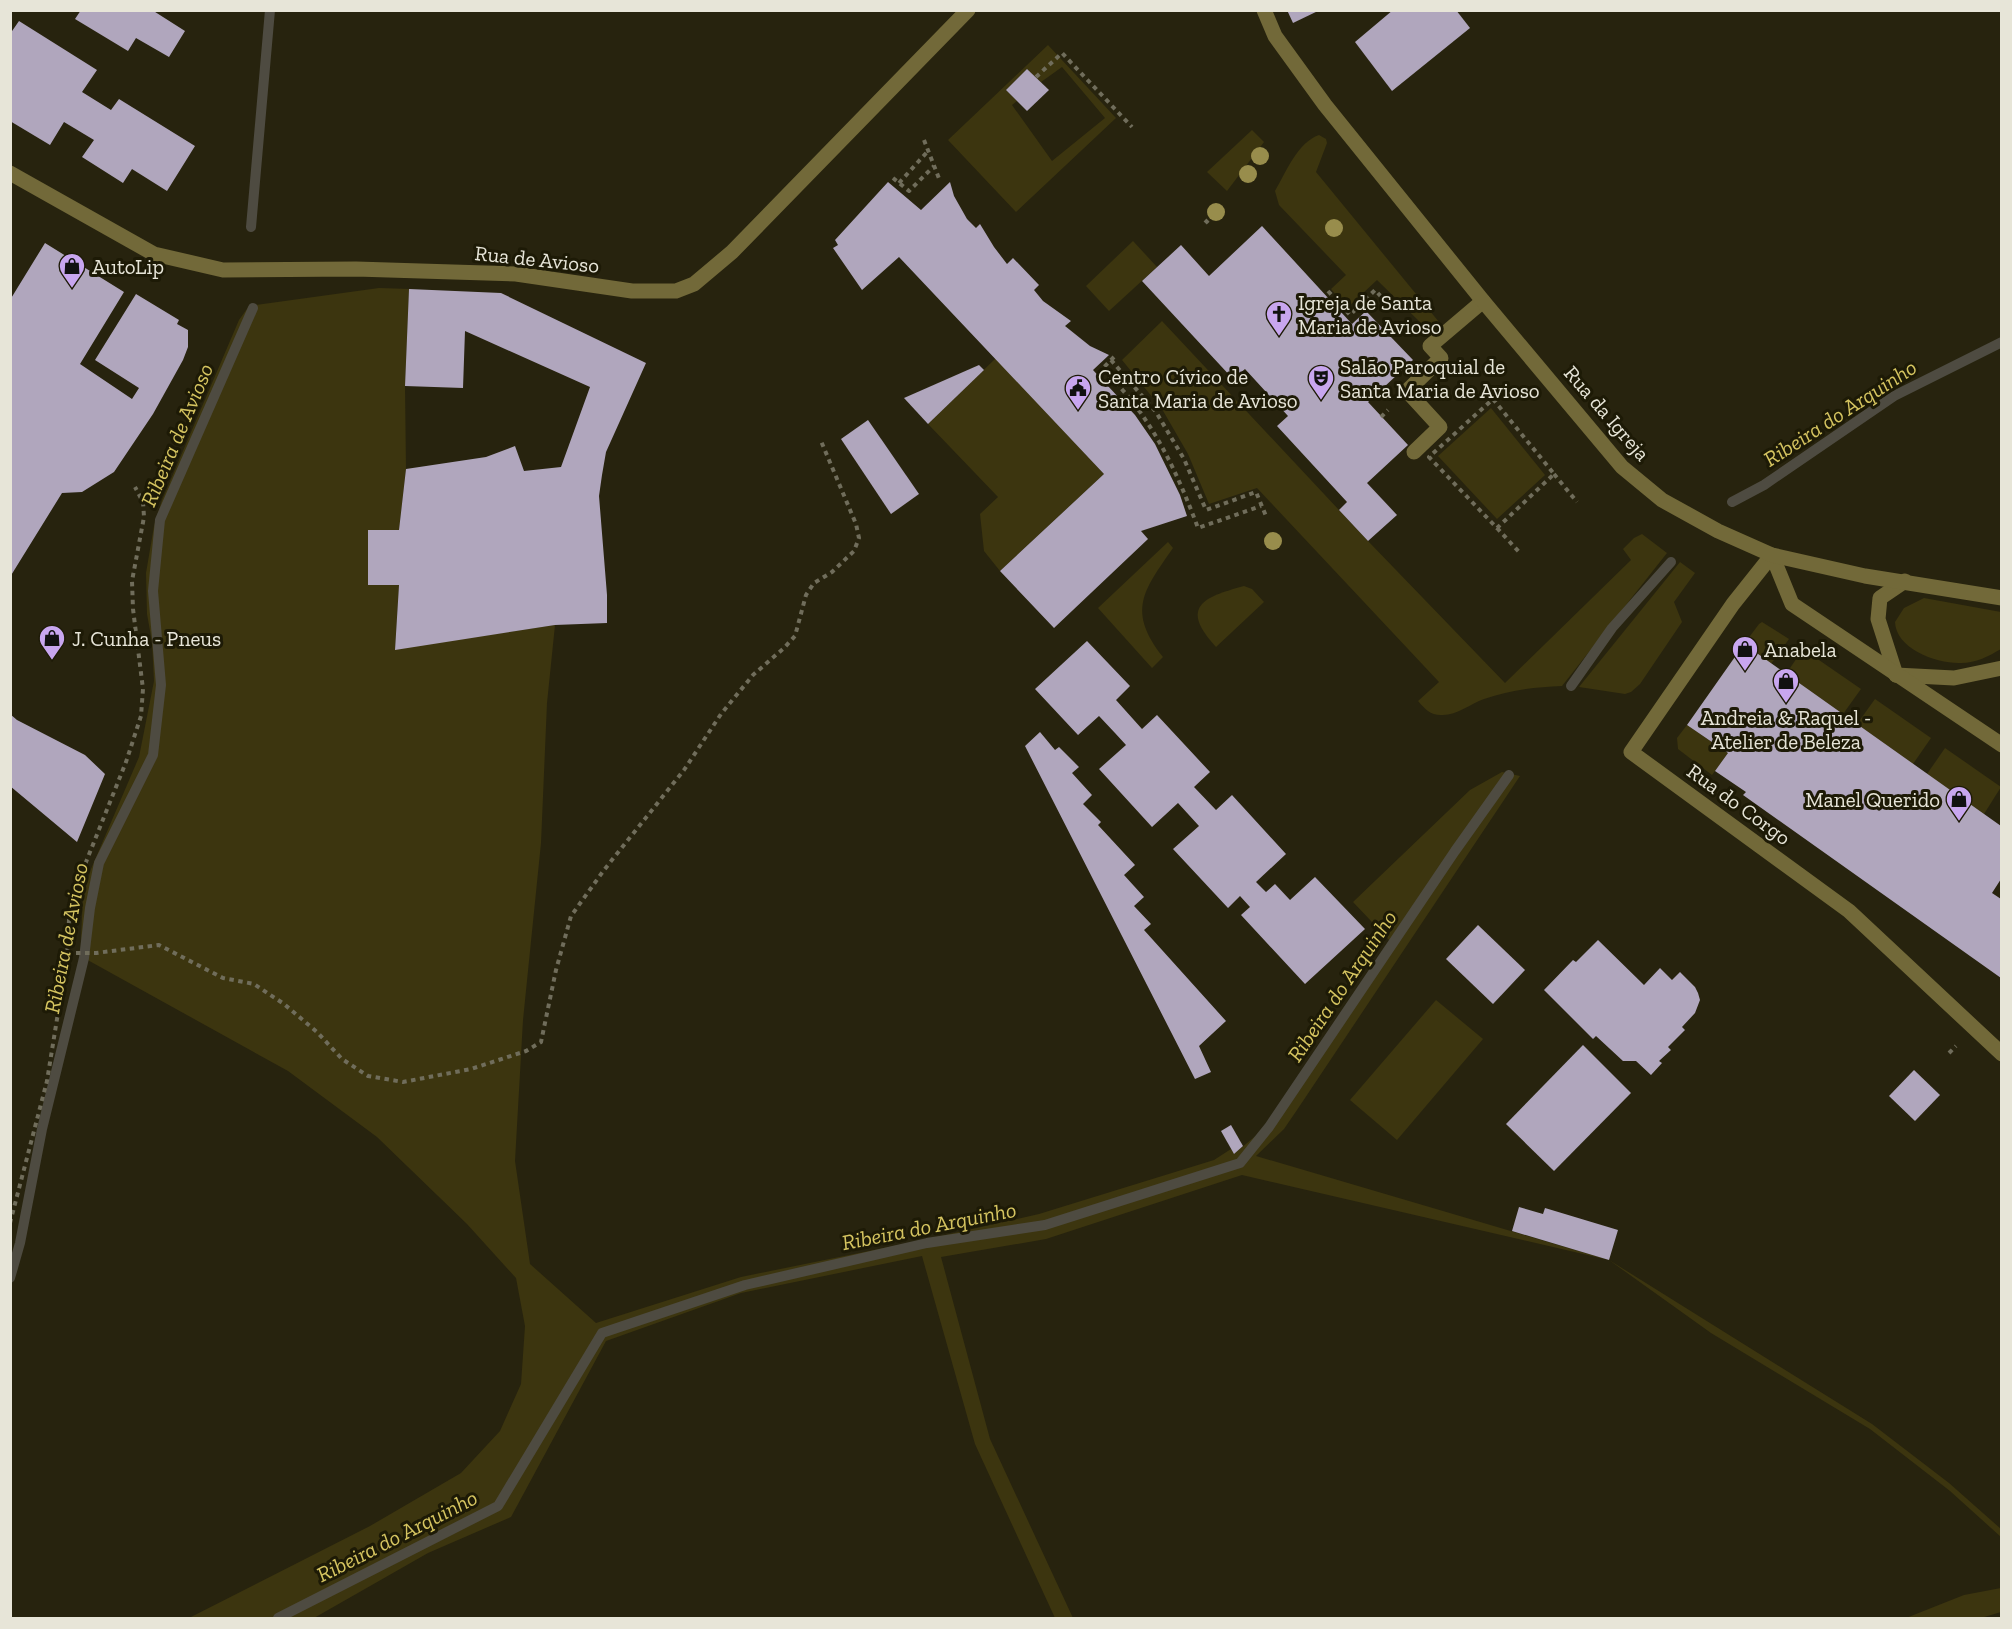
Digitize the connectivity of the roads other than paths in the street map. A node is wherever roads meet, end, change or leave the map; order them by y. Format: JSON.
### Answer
{"nodes":[{"id":1,"x":968,"y":10,"type":"edge"},
{"id":2,"x":1264,"y":10,"type":"edge"},
{"id":3,"x":10,"y":173,"type":"edge"},
{"id":4,"x":1483,"y":301,"type":"junction"},
{"id":5,"x":1414,"y":452,"type":"dead end"},
{"id":6,"x":1772,"y":555,"type":"junction"},
{"id":7,"x":1905,"y":581,"type":"junction"},
{"id":8,"x":2001,"y":598,"type":"edge"},
{"id":9,"x":2001,"y":668,"type":"edge"},
{"id":10,"x":1896,"y":675,"type":"junction"},
{"id":11,"x":2001,"y":745,"type":"edge"},
{"id":12,"x":2001,"y":1054,"type":"edge"}],
"edges":[{"from":1,"to":3,"type":"street","name":"Rua de Avioso"},
{"from":2,"to":4,"type":"street","name":"Rua da Igreja"},
{"from":4,"to":5,"type":"street"},
{"from":4,"to":6,"type":"street","name":"Rua da Igreja"},
{"from":6,"to":7,"type":"street","name":"Rua da Igreja"},
{"from":6,"to":10,"type":"street"},
{"from":6,"to":12,"type":"street","name":"Rua do Corgo"},
{"from":7,"to":8,"type":"street","name":"Rua da Igreja"},
{"from":7,"to":10,"type":"street"},
{"from":9,"to":10,"type":"street"},
{"from":10,"to":11,"type":"street"}]}
